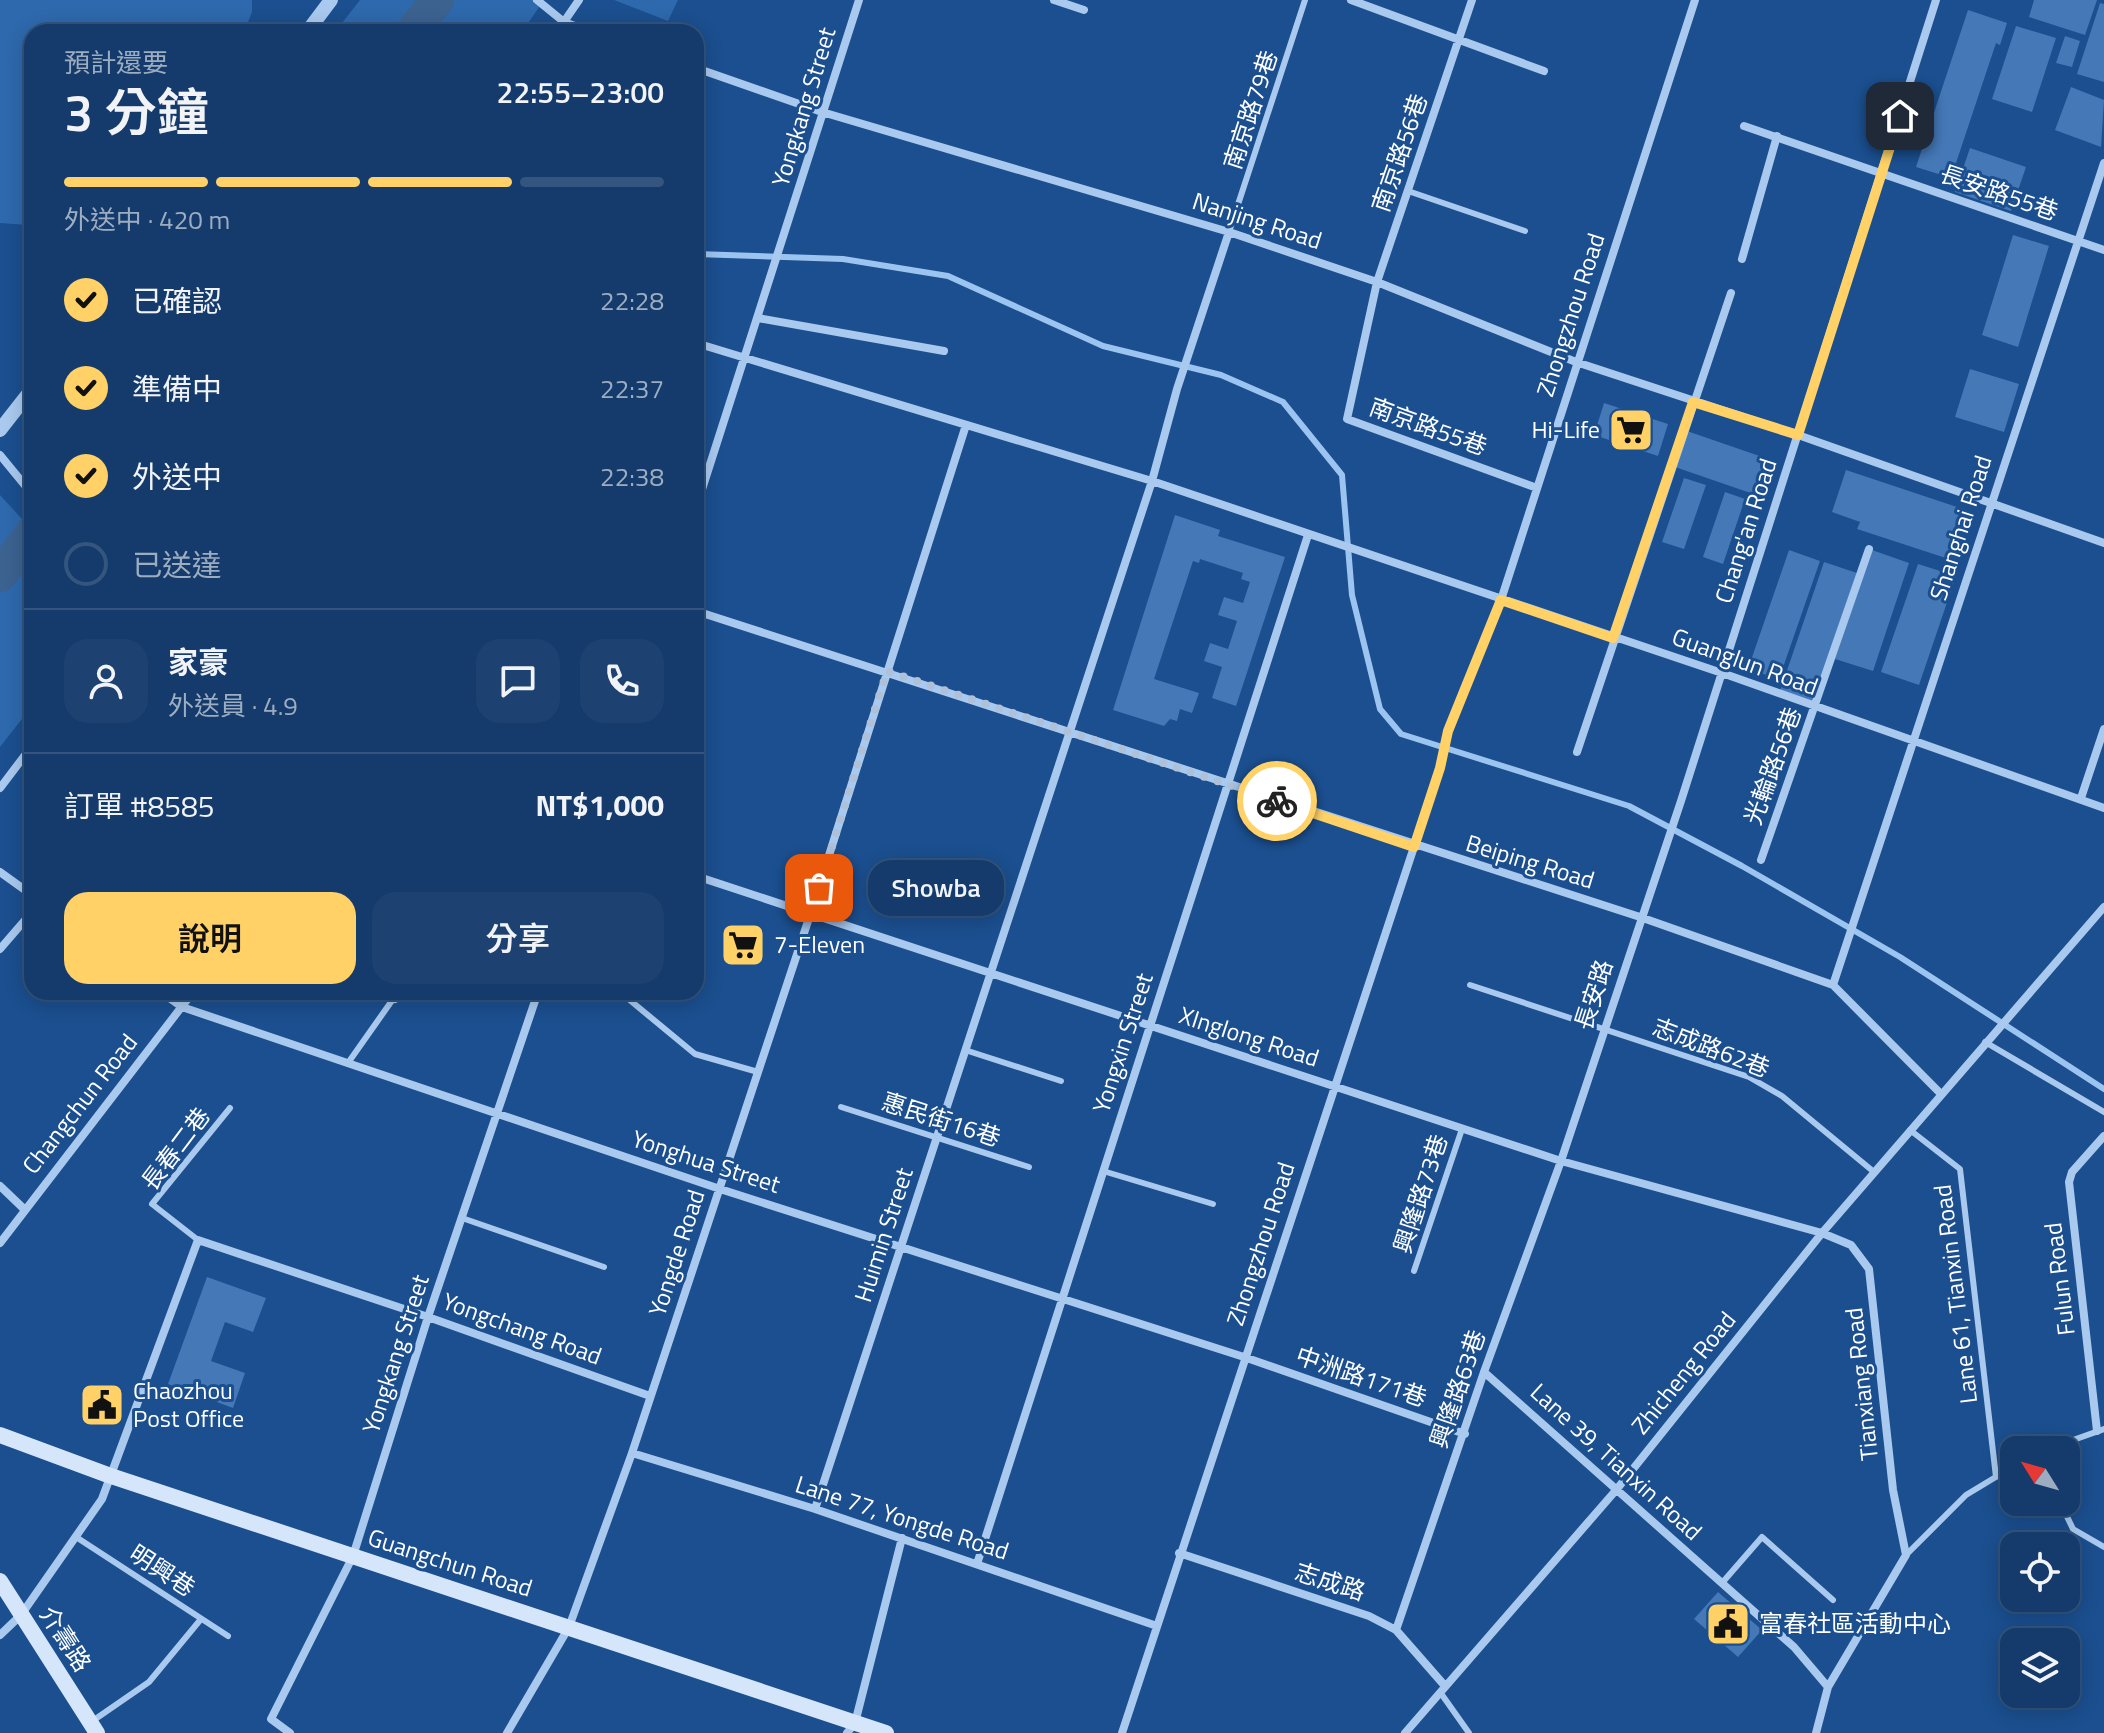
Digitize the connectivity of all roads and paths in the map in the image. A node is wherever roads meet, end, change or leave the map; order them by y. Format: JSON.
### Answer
{"nodes":[{"id":1,"x":331,"y":0,"type":"edge"},
{"id":2,"x":537,"y":0,"type":"edge"},
{"id":3,"x":579,"y":0,"type":"edge"},
{"id":4,"x":859,"y":0,"type":"edge"},
{"id":5,"x":1054,"y":0,"type":"edge"},
{"id":6,"x":1305,"y":0,"type":"edge"},
{"id":7,"x":1351,"y":0,"type":"edge"},
{"id":8,"x":1472,"y":0,"type":"edge"},
{"id":9,"x":1695,"y":0,"type":"edge"},
{"id":10,"x":1936,"y":0,"type":"edge"},
{"id":11,"x":1084,"y":10,"type":"dead end"},
{"id":12,"x":564,"y":22,"type":"junction"},
{"id":13,"x":313,"y":24,"type":"edge"},
{"id":14,"x":569,"y":24,"type":"edge"},
{"id":15,"x":1460,"y":38,"type":"junction"},
{"id":16,"x":704,"y":71,"type":"edge"},
{"id":17,"x":1544,"y":71,"type":"dead end"},
{"id":18,"x":822,"y":112,"type":"junction"},
{"id":19,"x":1744,"y":126,"type":"dead end"},
{"id":20,"x":1777,"y":136,"type":"junction"},
{"id":21,"x":2104,"y":163,"type":"edge"},
{"id":22,"x":1881,"y":173,"type":"junction"},
{"id":23,"x":1408,"y":191,"type":"junction"},
{"id":24,"x":1525,"y":231,"type":"dead end"},
{"id":25,"x":1229,"y":232,"type":"junction"},
{"id":26,"x":2079,"y":241,"type":"junction"},
{"id":27,"x":2104,"y":250,"type":"edge"},
{"id":28,"x":1742,"y":259,"type":"dead end"},
{"id":29,"x":1377,"y":282,"type":"junction"},
{"id":30,"x":1731,"y":293,"type":"dead end"},
{"id":31,"x":758,"y":318,"type":"junction"},
{"id":32,"x":704,"y":346,"type":"edge"},
{"id":33,"x":944,"y":351,"type":"dead end"},
{"id":34,"x":744,"y":359,"type":"junction"},
{"id":35,"x":1576,"y":362,"type":"junction"},
{"id":36,"x":24,"y":399,"type":"edge"},
{"id":37,"x":1693,"y":402,"type":"junction"},
{"id":38,"x":966,"y":425,"type":"junction"},
{"id":39,"x":0,"y":430,"type":"edge"},
{"id":40,"x":1798,"y":435,"type":"junction"},
{"id":41,"x":0,"y":455,"type":"edge"},
{"id":42,"x":1152,"y":481,"type":"junction"},
{"id":43,"x":704,"y":483,"type":"edge"},
{"id":44,"x":24,"y":485,"type":"edge"},
{"id":45,"x":1537,"y":488,"type":"junction"},
{"id":46,"x":1990,"y":503,"type":"junction"},
{"id":47,"x":1308,"y":535,"type":"junction"},
{"id":48,"x":2104,"y":543,"type":"edge"},
{"id":49,"x":1869,"y":549,"type":"dead end"},
{"id":50,"x":1501,"y":600,"type":"junction"},
{"id":51,"x":704,"y":614,"type":"edge"},
{"id":52,"x":1613,"y":638,"type":"junction"},
{"id":53,"x":887,"y":671,"type":"junction"},
{"id":54,"x":1722,"y":673,"type":"junction"},
{"id":55,"x":1815,"y":708,"type":"junction"},
{"id":56,"x":1069,"y":729,"type":"junction"},
{"id":57,"x":2104,"y":729,"type":"edge"},
{"id":58,"x":1911,"y":742,"type":"junction"},
{"id":59,"x":1577,"y":752,"type":"dead end"},
{"id":60,"x":24,"y":756,"type":"edge"},
{"id":61,"x":1227,"y":785,"type":"junction"},
{"id":62,"x":0,"y":788,"type":"edge"},
{"id":63,"x":2081,"y":798,"type":"junction"},
{"id":64,"x":2104,"y":808,"type":"edge"},
{"id":65,"x":1667,"y":842,"type":"joint"},
{"id":66,"x":1414,"y":847,"type":"junction"},
{"id":67,"x":1761,"y":860,"type":"dead end"},
{"id":68,"x":0,"y":872,"type":"edge"},
{"id":69,"x":704,"y":879,"type":"edge"},
{"id":70,"x":24,"y":889,"type":"edge"},
{"id":71,"x":2104,"y":907,"type":"edge"},
{"id":72,"x":810,"y":915,"type":"junction"},
{"id":73,"x":1640,"y":917,"type":"junction"},
{"id":74,"x":24,"y":921,"type":"edge"},
{"id":75,"x":0,"y":949,"type":"edge"},
{"id":76,"x":990,"y":972,"type":"junction"},
{"id":77,"x":1470,"y":985,"type":"dead end"},
{"id":78,"x":1833,"y":985,"type":"junction"},
{"id":79,"x":172,"y":1000,"type":"edge"},
{"id":80,"x":187,"y":1000,"type":"edge"},
{"id":81,"x":393,"y":1000,"type":"edge"},
{"id":82,"x":535,"y":1000,"type":"edge"},
{"id":83,"x":630,"y":1000,"type":"edge"},
{"id":84,"x":182,"y":1007,"type":"junction"},
{"id":85,"x":1150,"y":1025,"type":"junction"},
{"id":86,"x":1604,"y":1028,"type":"junction"},
{"id":87,"x":1988,"y":1038,"type":"junction"},
{"id":88,"x":965,"y":1050,"type":"junction"},
{"id":89,"x":348,"y":1063,"type":"junction"},
{"id":90,"x":758,"y":1072,"type":"junction"},
{"id":91,"x":1061,"y":1081,"type":"dead end"},
{"id":92,"x":1334,"y":1086,"type":"junction"},
{"id":93,"x":1941,"y":1094,"type":"junction"},
{"id":94,"x":841,"y":1107,"type":"dead end"},
{"id":95,"x":230,"y":1108,"type":"dead end"},
{"id":96,"x":2104,"y":1112,"type":"edge"},
{"id":97,"x":498,"y":1113,"type":"junction"},
{"id":98,"x":1462,"y":1129,"type":"junction"},
{"id":99,"x":1910,"y":1130,"type":"junction"},
{"id":100,"x":2104,"y":1136,"type":"edge"},
{"id":101,"x":937,"y":1138,"type":"junction"},
{"id":102,"x":1561,"y":1161,"type":"junction"},
{"id":103,"x":1029,"y":1167,"type":"dead end"},
{"id":104,"x":1103,"y":1171,"type":"junction"},
{"id":105,"x":1874,"y":1172,"type":"junction"},
{"id":106,"x":0,"y":1186,"type":"edge"},
{"id":107,"x":720,"y":1189,"type":"junction"},
{"id":108,"x":1213,"y":1204,"type":"dead end"},
{"id":109,"x":23,"y":1208,"type":"junction"},
{"id":110,"x":462,"y":1218,"type":"junction"},
{"id":111,"x":1822,"y":1233,"type":"junction"},
{"id":112,"x":198,"y":1240,"type":"junction"},
{"id":113,"x":0,"y":1243,"type":"edge"},
{"id":114,"x":902,"y":1245,"type":"junction"},
{"id":115,"x":604,"y":1267,"type":"dead end"},
{"id":116,"x":1414,"y":1271,"type":"dead end"},
{"id":117,"x":1062,"y":1297,"type":"junction"},
{"id":118,"x":428,"y":1317,"type":"junction"},
{"id":119,"x":1244,"y":1357,"type":"junction"},
{"id":120,"x":1484,"y":1372,"type":"junction"},
{"id":121,"x":650,"y":1396,"type":"junction"},
{"id":122,"x":2101,"y":1430,"type":"edge"},
{"id":123,"x":1465,"y":1434,"type":"junction"},
{"id":124,"x":0,"y":1435,"type":"edge"},
{"id":125,"x":2080,"y":1438,"type":"edge"},
{"id":126,"x":632,"y":1453,"type":"junction"},
{"id":127,"x":108,"y":1475,"type":"junction"},
{"id":128,"x":2000,"y":1475,"type":"edge"},
{"id":129,"x":1996,"y":1477,"type":"junction"},
{"id":130,"x":1617,"y":1489,"type":"junction"},
{"id":131,"x":815,"y":1509,"type":"junction"},
{"id":132,"x":2067,"y":1516,"type":"edge"},
{"id":133,"x":76,"y":1537,"type":"junction"},
{"id":134,"x":902,"y":1538,"type":"junction"},
{"id":135,"x":2104,"y":1547,"type":"edge"},
{"id":136,"x":1179,"y":1553,"type":"junction"},
{"id":137,"x":1906,"y":1555,"type":"junction"},
{"id":138,"x":353,"y":1556,"type":"junction"},
{"id":139,"x":977,"y":1564,"type":"junction"},
{"id":140,"x":0,"y":1581,"type":"edge"},
{"id":141,"x":1722,"y":1583,"type":"junction"},
{"id":142,"x":1833,"y":1600,"type":"dead end"},
{"id":143,"x":21,"y":1615,"type":"junction"},
{"id":144,"x":201,"y":1619,"type":"junction"},
{"id":145,"x":1157,"y":1626,"type":"junction"},
{"id":146,"x":569,"y":1627,"type":"junction"},
{"id":147,"x":1396,"y":1630,"type":"junction"},
{"id":148,"x":0,"y":1635,"type":"edge"},
{"id":149,"x":228,"y":1636,"type":"dead end"},
{"id":150,"x":1828,"y":1687,"type":"junction"},
{"id":151,"x":1442,"y":1689,"type":"junction"},
{"id":152,"x":94,"y":1728,"type":"edge"},
{"id":153,"x":851,"y":1728,"type":"edge"},
{"id":154,"x":290,"y":1733,"type":"edge"},
{"id":155,"x":507,"y":1733,"type":"edge"},
{"id":156,"x":886,"y":1733,"type":"edge"},
{"id":157,"x":1122,"y":1733,"type":"edge"},
{"id":158,"x":1405,"y":1733,"type":"edge"},
{"id":159,"x":1469,"y":1733,"type":"edge"},
{"id":160,"x":1816,"y":1733,"type":"edge"}],
"edges":[{"from":1,"to":13,"type":"street"},
{"from":2,"to":12,"type":"street"},
{"from":3,"to":12,"type":"street"},
{"from":4,"to":18,"type":"street","name":"Yongkang Street"},
{"from":5,"to":11,"type":"street"},
{"from":6,"to":25,"type":"lane","name":"南京路79巷"},
{"from":7,"to":15,"type":"street"},
{"from":8,"to":15,"type":"street","name":"南京路56巷"},
{"from":9,"to":35,"type":"street","name":"Zhongzhou Road"},
{"from":10,"to":22,"type":"street","name":"Chang'an Road"},
{"from":12,"to":14,"type":"street"},
{"from":15,"to":17,"type":"street"},
{"from":15,"to":23,"type":"street","name":"南京路56巷"},
{"from":16,"to":18,"type":"street","name":"Nanjing Road"},
{"from":18,"to":25,"type":"street","name":"Nanjing Road"},
{"from":18,"to":31,"type":"street","name":"Yongkang Street"},
{"from":19,"to":20,"type":"street","name":"長安路55巷"},
{"from":20,"to":22,"type":"street","name":"長安路55巷"},
{"from":20,"to":28,"type":"street"},
{"from":21,"to":26,"type":"street","name":"Shanghai Road"},
{"from":22,"to":26,"type":"street","name":"長安路55巷"},
{"from":22,"to":40,"type":"street","name":"Chang'an Road"},
{"from":23,"to":24,"type":"lane"},
{"from":23,"to":29,"type":"street","name":"南京路56巷"},
{"from":25,"to":29,"type":"street","name":"Nanjing Road"},
{"from":25,"to":42,"type":"street"},
{"from":26,"to":27,"type":"street","name":"長安路55巷"},
{"from":26,"to":46,"type":"street","name":"Shanghai Road"},
{"from":29,"to":35,"type":"street","name":"Nanjing Road"},
{"from":29,"to":45,"type":"street","name":"南京路55巷"},
{"from":30,"to":37,"type":"street"},
{"from":31,"to":33,"type":"street"},
{"from":31,"to":34,"type":"street"},
{"from":32,"to":34,"type":"street"},
{"from":34,"to":38,"type":"street"},
{"from":34,"to":43,"type":"street"},
{"from":35,"to":37,"type":"street","name":"Nanjing Road"},
{"from":35,"to":45,"type":"street","name":"Zhongzhou Road"},
{"from":36,"to":39,"type":"street"},
{"from":37,"to":40,"type":"street","name":"Nanjing Road"},
{"from":37,"to":52,"type":"street"},
{"from":38,"to":42,"type":"street"},
{"from":38,"to":53,"type":"street","name":"Yongde Road"},
{"from":40,"to":46,"type":"street","name":"Nanjing Road"},
{"from":40,"to":54,"type":"street","name":"Chang'an Road"},
{"from":41,"to":44,"type":"street"},
{"from":42,"to":47,"type":"street"},
{"from":42,"to":56,"type":"street"},
{"from":45,"to":50,"type":"street","name":"Zhongzhou Road"},
{"from":46,"to":48,"type":"street","name":"Nanjing Road"},
{"from":46,"to":58,"type":"street","name":"Shanghai Road"},
{"from":47,"to":50,"type":"street","name":"Guanglun Road"},
{"from":47,"to":61,"type":"street","name":"Yongxin Street"},
{"from":49,"to":55,"type":"street","name":"光輪路56巷"},
{"from":50,"to":52,"type":"street","name":"Guanglun Road"},
{"from":50,"to":66,"type":"street","name":"Zhongzhou Road"},
{"from":51,"to":53,"type":"street","name":"Beiping Road"},
{"from":52,"to":54,"type":"street","name":"Guanglun Road"},
{"from":52,"to":59,"type":"street"},
{"from":53,"to":56,"type":"street","name":"Beiping Road"},
{"from":53,"to":72,"type":"street","name":"Yongde Road"},
{"from":54,"to":55,"type":"street","name":"Guanglun Road"},
{"from":54,"to":65,"type":"street","name":"Chang'an Road"},
{"from":55,"to":58,"type":"street","name":"Guanglun Road"},
{"from":55,"to":67,"type":"street","name":"光輪路56巷"},
{"from":56,"to":61,"type":"street","name":"Beiping Road"},
{"from":56,"to":76,"type":"street"},
{"from":57,"to":63,"type":"street"},
{"from":58,"to":63,"type":"street","name":"Guanglun Road"},
{"from":58,"to":78,"type":"street","name":"Shanghai Road"},
{"from":60,"to":62,"type":"street"},
{"from":61,"to":66,"type":"street","name":"Beiping Road"},
{"from":61,"to":85,"type":"street","name":"Yongxin Street"},
{"from":63,"to":64,"type":"street","name":"Guanglun Road"},
{"from":65,"to":73,"type":"street","name":"長安路"},
{"from":66,"to":73,"type":"street","name":"Beiping Road"},
{"from":66,"to":92,"type":"street","name":"Zhongzhou Road"},
{"from":68,"to":70,"type":"street"},
{"from":69,"to":72,"type":"street","name":"XInglong Road"},
{"from":71,"to":87,"type":"street","name":"Zhicheng Road"},
{"from":72,"to":76,"type":"street","name":"XInglong Road"},
{"from":72,"to":90,"type":"street","name":"Yongde Road"},
{"from":73,"to":78,"type":"street","name":"Beiping Road"},
{"from":73,"to":86,"type":"street","name":"長安路"},
{"from":74,"to":75,"type":"street"},
{"from":76,"to":85,"type":"street","name":"XInglong Road"},
{"from":76,"to":88,"type":"street","name":"Huimin Street"},
{"from":77,"to":86,"type":"lane","name":"志成路62巷"},
{"from":78,"to":93,"type":"street","name":"Beiping Road"},
{"from":79,"to":84,"type":"street","name":"Yonghua Street"},
{"from":80,"to":84,"type":"street","name":"Changchun Road"},
{"from":81,"to":89,"type":"lane"},
{"from":82,"to":97,"type":"street","name":"Yongkang Street"},
{"from":83,"to":90,"type":"lane"},
{"from":84,"to":89,"type":"street","name":"Yonghua Street"},
{"from":84,"to":109,"type":"street","name":"Changchun Road"},
{"from":85,"to":92,"type":"street","name":"XInglong Road"},
{"from":85,"to":104,"type":"street","name":"Yongxin Street"},
{"from":86,"to":102,"type":"street","name":"長安路"},
{"from":86,"to":105,"type":"lane","name":"志成路62巷"},
{"from":87,"to":93,"type":"street","name":"Zhicheng Road"},
{"from":87,"to":96,"type":"lane"},
{"from":88,"to":91,"type":"lane"},
{"from":88,"to":101,"type":"street","name":"Huimin Street"},
{"from":89,"to":97,"type":"street","name":"Yonghua Street"},
{"from":90,"to":107,"type":"street","name":"Yongde Road"},
{"from":92,"to":98,"type":"street","name":"XInglong Road"},
{"from":92,"to":119,"type":"street","name":"Zhongzhou Road"},
{"from":93,"to":99,"type":"street","name":"Zhicheng Road"},
{"from":94,"to":101,"type":"lane","name":"惠民街16巷"},
{"from":95,"to":112,"type":"lane","name":"長春二巷"},
{"from":97,"to":107,"type":"street","name":"Yonghua Street"},
{"from":97,"to":110,"type":"street","name":"Yongkang Street"},
{"from":98,"to":102,"type":"street","name":"XInglong Road"},
{"from":98,"to":116,"type":"lane","name":"興隆路73巷"},
{"from":99,"to":105,"type":"street","name":"Zhicheng Road"},
{"from":99,"to":129,"type":"lane","name":"Lane 61, Tianxin Road"},
{"from":100,"to":122,"type":"street","name":"Fulun Road"},
{"from":101,"to":103,"type":"lane","name":"惠民街16巷"},
{"from":101,"to":114,"type":"street","name":"Huimin Street"},
{"from":102,"to":111,"type":"street","name":"Tianxiang Road"},
{"from":102,"to":120,"type":"street","name":"興隆路63巷"},
{"from":104,"to":108,"type":"lane"},
{"from":104,"to":117,"type":"street","name":"Yongxin Street"},
{"from":105,"to":111,"type":"street","name":"Zhicheng Road"},
{"from":106,"to":109,"type":"street"},
{"from":107,"to":114,"type":"street","name":"Yonghua Street"},
{"from":107,"to":121,"type":"street","name":"Yongde Road"},
{"from":109,"to":113,"type":"street","name":"Changchun Road"},
{"from":110,"to":115,"type":"lane"},
{"from":110,"to":118,"type":"street","name":"Yongkang Street"},
{"from":111,"to":130,"type":"street","name":"Zhicheng Road"},
{"from":111,"to":137,"type":"street","name":"Tianxiang Road"},
{"from":112,"to":118,"type":"street","name":"Yongchang Road"},
{"from":112,"to":127,"type":"street"},
{"from":114,"to":117,"type":"street","name":"Yonghua Street"},
{"from":114,"to":131,"type":"street","name":"Huimin Street"},
{"from":117,"to":119,"type":"street","name":"Yonghua Street"},
{"from":117,"to":139,"type":"street","name":"Yongxin Street"},
{"from":118,"to":121,"type":"street","name":"Yongchang Road"},
{"from":118,"to":138,"type":"street","name":"Yongkang Street"},
{"from":119,"to":123,"type":"street","name":"中洲路171巷"},
{"from":119,"to":136,"type":"street","name":"Zhongzhou Road"},
{"from":120,"to":123,"type":"street","name":"興隆路63巷"},
{"from":120,"to":130,"type":"street","name":"Lane 39, Tianxin Road"},
{"from":121,"to":126,"type":"street","name":"Yongde Road"},
{"from":122,"to":125,"type":"lane"},
{"from":123,"to":147,"type":"street","name":"興隆路63巷"},
{"from":124,"to":127,"type":"main road","name":"Guangchun Road"},
{"from":126,"to":131,"type":"street","name":"Lane 77, Yongde Road"},
{"from":126,"to":146,"type":"street","name":"Yongde Road"},
{"from":127,"to":133,"type":"street"},
{"from":127,"to":138,"type":"main road","name":"Guangchun Road"},
{"from":128,"to":129,"type":"lane"},
{"from":129,"to":137,"type":"lane"},
{"from":130,"to":141,"type":"street","name":"Lane 39, Tianxin Road"},
{"from":130,"to":151,"type":"street","name":"Zhicheng Road"},
{"from":131,"to":134,"type":"street","name":"Lane 77, Yongde Road"},
{"from":132,"to":135,"type":"lane"},
{"from":133,"to":143,"type":"street"},
{"from":133,"to":144,"type":"lane","name":"明興巷"},
{"from":134,"to":139,"type":"street","name":"Lane 77, Yongde Road"},
{"from":134,"to":153,"type":"street"},
{"from":136,"to":145,"type":"street","name":"Zhongzhou Road"},
{"from":136,"to":147,"type":"street","name":"志成路"},
{"from":137,"to":150,"type":"street"},
{"from":138,"to":146,"type":"main road","name":"Guangchun Road"},
{"from":138,"to":154,"type":"street","name":"Yongkang Street"},
{"from":139,"to":145,"type":"street","name":"Lane 77, Yongde Road"},
{"from":140,"to":143,"type":"main road","name":"介壽路"},
{"from":141,"to":142,"type":"lane"},
{"from":141,"to":150,"type":"street","name":"Lane 39, Tianxin Road"},
{"from":143,"to":148,"type":"street"},
{"from":143,"to":152,"type":"main road","name":"介壽路"},
{"from":144,"to":149,"type":"lane","name":"明興巷"},
{"from":144,"to":152,"type":"lane","name":"介壽路"},
{"from":145,"to":157,"type":"street","name":"Zhongzhou Road"},
{"from":146,"to":153,"type":"main road","name":"Guangchun Road"},
{"from":146,"to":155,"type":"street","name":"Yongde Road"},
{"from":147,"to":151,"type":"street","name":"志成路"},
{"from":150,"to":160,"type":"street"},
{"from":151,"to":158,"type":"street","name":"Zhicheng Road"},
{"from":151,"to":159,"type":"lane"},
{"from":153,"to":156,"type":"main road","name":"Guangchun Road"}]}
